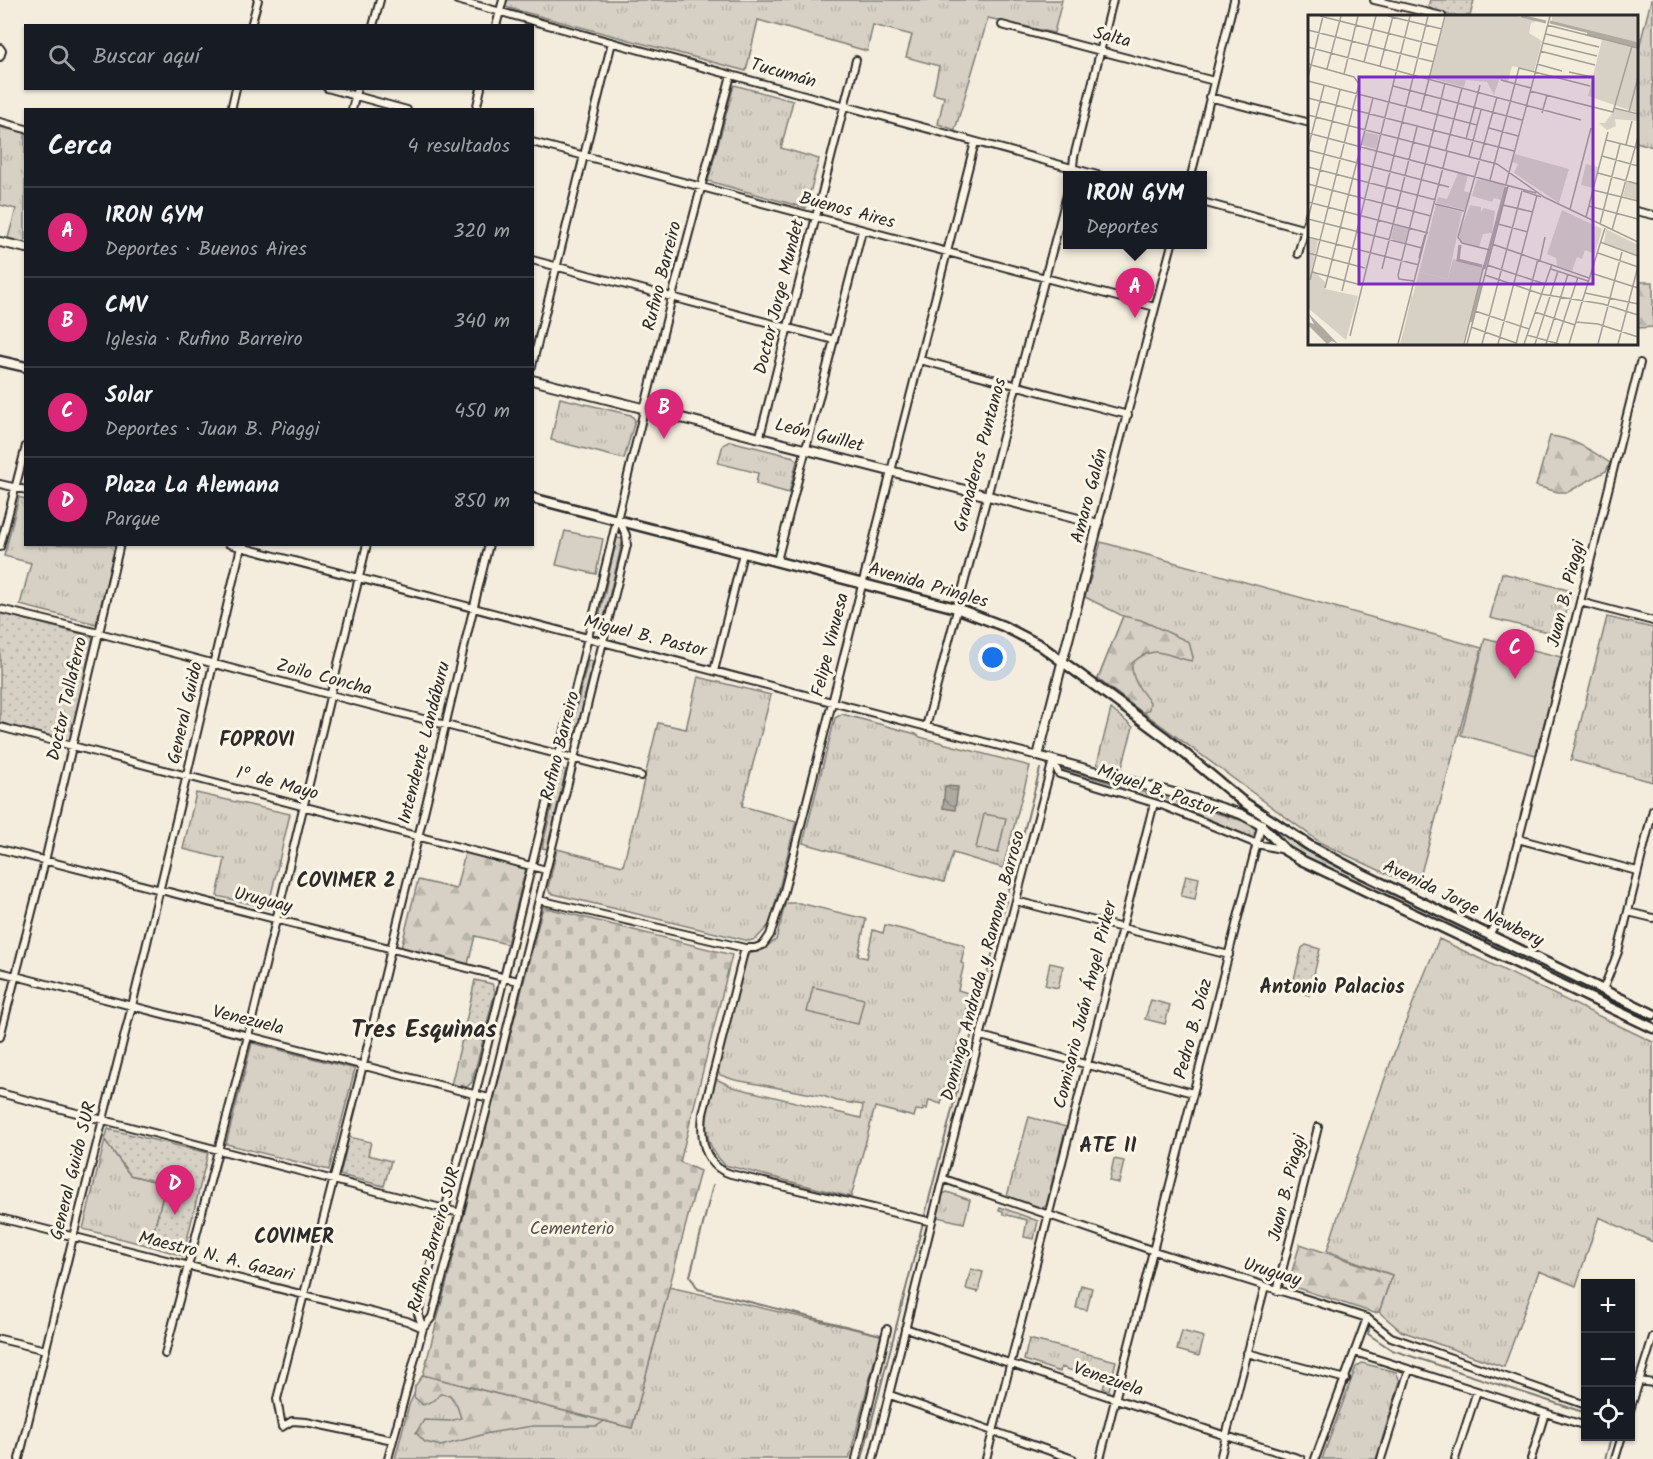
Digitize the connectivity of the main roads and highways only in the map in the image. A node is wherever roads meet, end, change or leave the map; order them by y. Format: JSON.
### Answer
{"nodes":[{"id":1,"x":0,"y":361,"type":"edge"},
{"id":2,"x":24,"y":367,"type":"edge"},
{"id":3,"x":534,"y":499,"type":"edge"},
{"id":4,"x":1263,"y":814,"type":"joint"},
{"id":5,"x":1261,"y":825,"type":"road end"},
{"id":6,"x":1653,"y":1014,"type":"edge"},
{"id":7,"x":1653,"y":1028,"type":"edge"}],
"edges":[{"from":1,"to":2,"type":"main road"},
{"from":3,"to":4,"type":"main road","name":"Avenida Pringles"},
{"from":4,"to":6,"type":"main road","name":"Avenida Jorge Newbery"},
{"from":5,"to":7,"type":"main road","name":"Avenida Jorge Newbery"}]}
